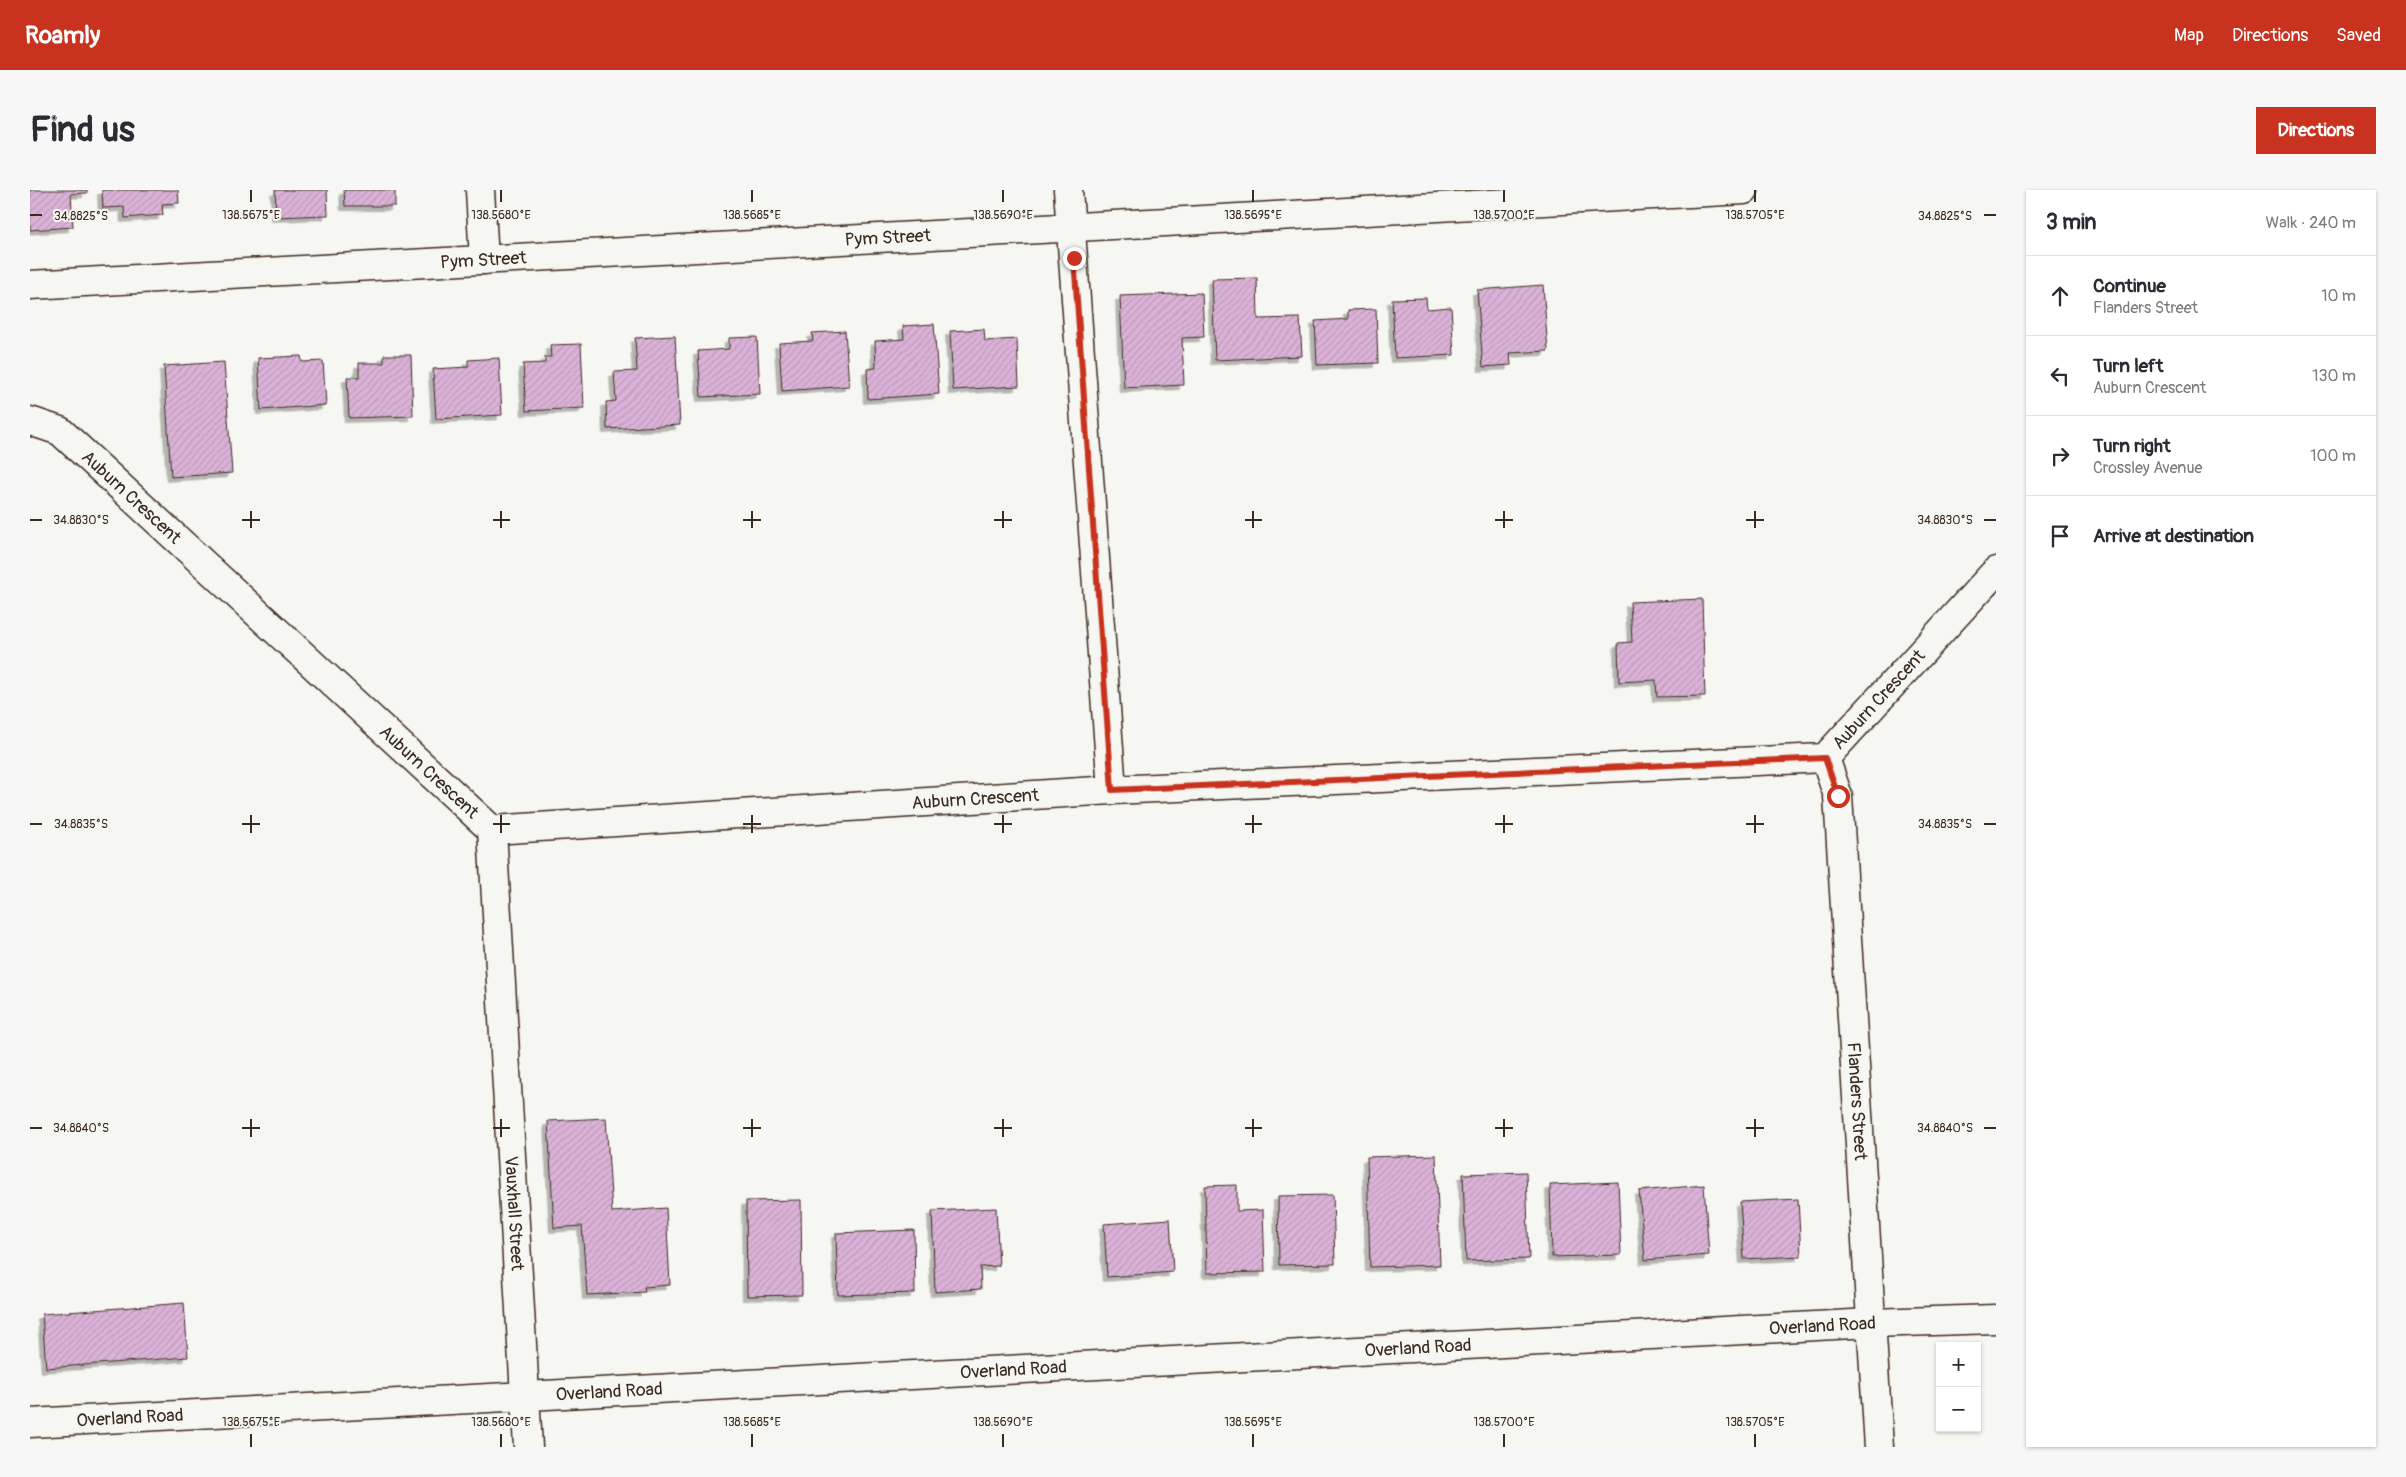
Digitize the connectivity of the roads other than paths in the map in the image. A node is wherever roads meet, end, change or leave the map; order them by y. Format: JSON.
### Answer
{"nodes":[{"id":1,"x":480,"y":190,"type":"edge"},
{"id":2,"x":1068,"y":190,"type":"edge"},
{"id":3,"x":1744,"y":190,"type":"edge"},
{"id":4,"x":1070,"y":228,"type":"junction"},
{"id":5,"x":484,"y":260,"type":"junction"},
{"id":6,"x":30,"y":285,"type":"edge"},
{"id":7,"x":30,"y":422,"type":"edge"},
{"id":8,"x":1996,"y":571,"type":"edge"},
{"id":9,"x":1825,"y":758,"type":"junction"},
{"id":10,"x":1112,"y":790,"type":"junction"},
{"id":11,"x":492,"y":830,"type":"junction"},
{"id":12,"x":1996,"y":1319,"type":"edge"},
{"id":13,"x":1871,"y":1323,"type":"junction"},
{"id":14,"x":524,"y":1396,"type":"junction"},
{"id":15,"x":30,"y":1423,"type":"edge"},
{"id":16,"x":528,"y":1447,"type":"edge"},
{"id":17,"x":1879,"y":1447,"type":"edge"}],
"edges":[{"from":1,"to":5,"type":"street"},
{"from":2,"to":4,"type":"street"},
{"from":3,"to":4,"type":"street","name":"Pym Street"},
{"from":4,"to":5,"type":"street","name":"Pym Street"},
{"from":4,"to":10,"type":"street"},
{"from":5,"to":6,"type":"street","name":"Pym Street"},
{"from":7,"to":11,"type":"street","name":"Auburn Crescent"},
{"from":8,"to":9,"type":"street","name":"Auburn Crescent"},
{"from":9,"to":10,"type":"street","name":"Auburn Crescent"},
{"from":9,"to":13,"type":"street","name":"Flanders Street"},
{"from":10,"to":11,"type":"street","name":"Auburn Crescent"},
{"from":11,"to":14,"type":"street","name":"Vauxhall Street"},
{"from":12,"to":13,"type":"street","name":"Overland Road"},
{"from":13,"to":14,"type":"street","name":"Overland Road"},
{"from":13,"to":17,"type":"street","name":"Flanders Street"},
{"from":14,"to":15,"type":"street","name":"Overland Road"},
{"from":14,"to":16,"type":"street","name":"Vauxhall Street"}]}
